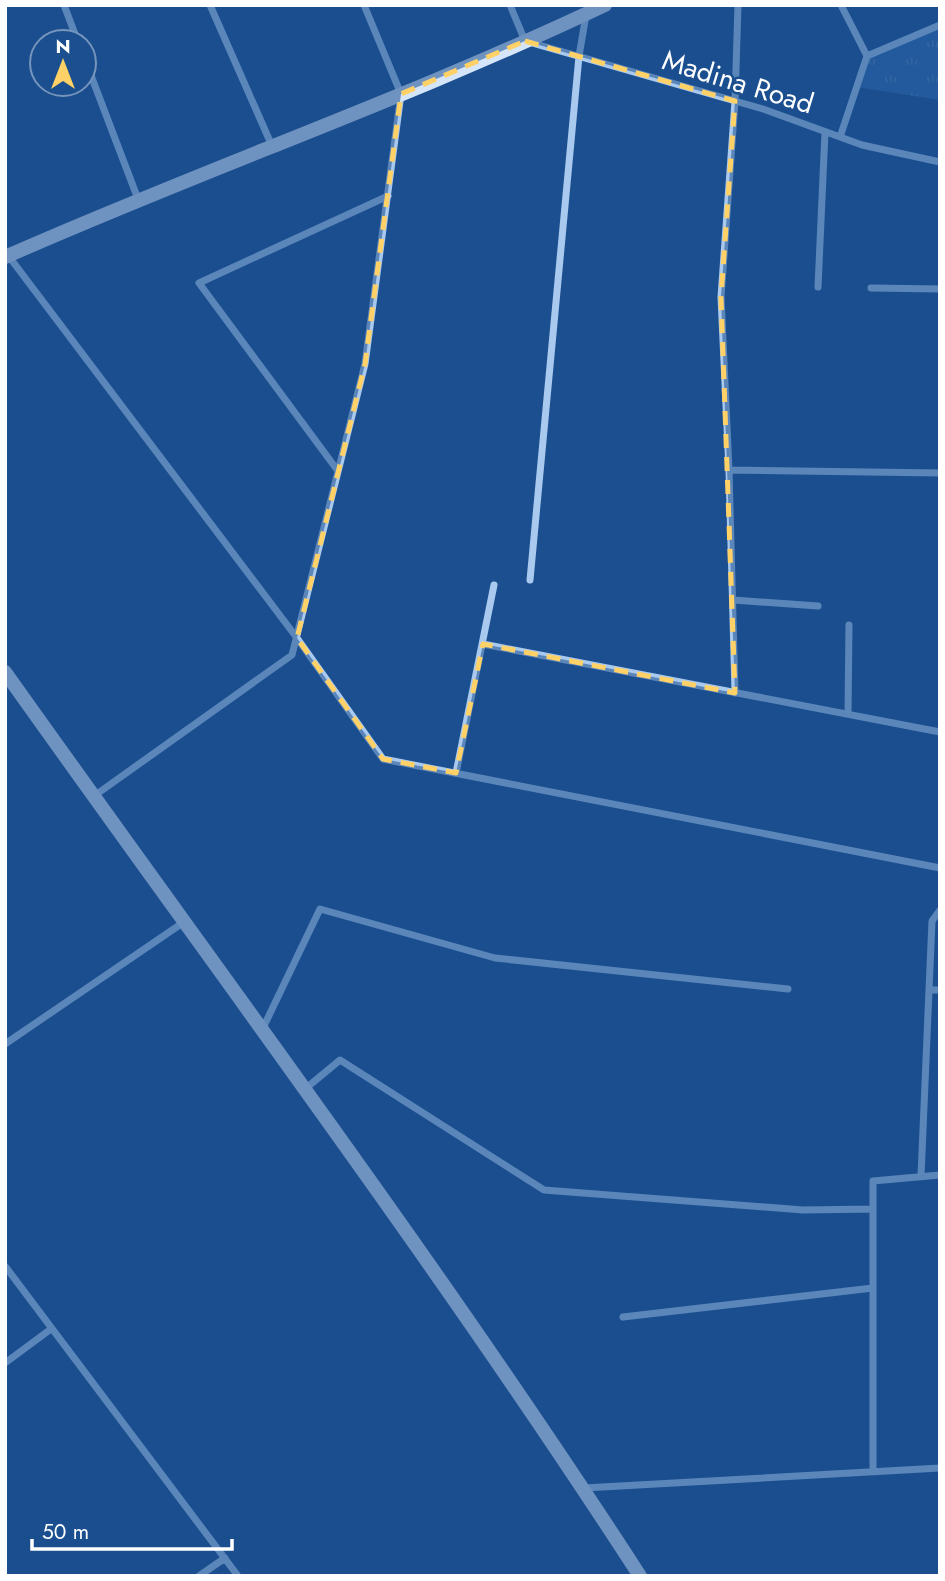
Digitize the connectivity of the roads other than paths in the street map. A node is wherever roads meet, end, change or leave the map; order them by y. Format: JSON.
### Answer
{"nodes":[{"id":1,"x":64,"y":5,"type":"edge"},
{"id":2,"x":210,"y":5,"type":"edge"},
{"id":3,"x":364,"y":5,"type":"edge"},
{"id":4,"x":510,"y":5,"type":"edge"},
{"id":5,"x":605,"y":5,"type":"edge"},
{"id":6,"x":738,"y":5,"type":"edge"},
{"id":7,"x":841,"y":5,"type":"edge"},
{"id":8,"x":586,"y":14,"type":"junction"},
{"id":9,"x":940,"y":24,"type":"edge"},
{"id":10,"x":73,"y":28,"type":"edge"},
{"id":11,"x":524,"y":41,"type":"junction"},
{"id":12,"x":579,"y":56,"type":"junction"},
{"id":13,"x":867,"y":57,"type":"junction"},
{"id":14,"x":98,"y":94,"type":"edge"},
{"id":15,"x":401,"y":94,"type":"junction"},
{"id":16,"x":735,"y":101,"type":"junction"},
{"id":17,"x":825,"y":132,"type":"junction"},
{"id":18,"x":840,"y":137,"type":"junction"},
{"id":19,"x":272,"y":146,"type":"junction"},
{"id":20,"x":940,"y":162,"type":"edge"},
{"id":21,"x":387,"y":196,"type":"junction"},
{"id":22,"x":138,"y":199,"type":"junction"},
{"id":23,"x":6,"y":254,"type":"edge"},
{"id":24,"x":818,"y":287,"type":"dead end"},
{"id":25,"x":871,"y":288,"type":"dead end"},
{"id":26,"x":940,"y":289,"type":"edge"},
{"id":27,"x":729,"y":470,"type":"junction"},
{"id":28,"x":338,"y":471,"type":"junction"},
{"id":29,"x":940,"y":473,"type":"edge"},
{"id":30,"x":530,"y":580,"type":"dead end"},
{"id":31,"x":494,"y":585,"type":"dead end"},
{"id":32,"x":733,"y":600,"type":"junction"},
{"id":33,"x":818,"y":606,"type":"dead end"},
{"id":34,"x":849,"y":625,"type":"dead end"},
{"id":35,"x":297,"y":638,"type":"junction"},
{"id":36,"x":483,"y":644,"type":"junction"},
{"id":37,"x":5,"y":672,"type":"edge"},
{"id":38,"x":735,"y":693,"type":"junction"},
{"id":39,"x":848,"y":714,"type":"junction"},
{"id":40,"x":940,"y":732,"type":"edge"},
{"id":41,"x":456,"y":773,"type":"junction"},
{"id":42,"x":94,"y":797,"type":"junction"},
{"id":43,"x":940,"y":868,"type":"edge"},
{"id":44,"x":940,"y":910,"type":"edge"},
{"id":45,"x":185,"y":922,"type":"junction"},
{"id":46,"x":788,"y":989,"type":"dead end"},
{"id":47,"x":929,"y":990,"type":"junction"},
{"id":48,"x":940,"y":990,"type":"edge"},
{"id":49,"x":262,"y":1029,"type":"junction"},
{"id":50,"x":5,"y":1044,"type":"edge"},
{"id":51,"x":305,"y":1089,"type":"junction"},
{"id":52,"x":940,"y":1175,"type":"edge"},
{"id":53,"x":921,"y":1176,"type":"junction"},
{"id":54,"x":873,"y":1209,"type":"junction"},
{"id":55,"x":5,"y":1266,"type":"edge"},
{"id":56,"x":873,"y":1288,"type":"junction"},
{"id":57,"x":623,"y":1317,"type":"dead end"},
{"id":58,"x":51,"y":1329,"type":"junction"},
{"id":59,"x":5,"y":1363,"type":"edge"},
{"id":60,"x":940,"y":1468,"type":"edge"},
{"id":61,"x":873,"y":1471,"type":"junction"},
{"id":62,"x":584,"y":1488,"type":"junction"},
{"id":63,"x":225,"y":1558,"type":"junction"},
{"id":64,"x":199,"y":1576,"type":"edge"},
{"id":65,"x":238,"y":1576,"type":"edge"},
{"id":66,"x":640,"y":1576,"type":"edge"}],
"edges":[{"from":1,"to":10,"type":"street"},
{"from":2,"to":19,"type":"street"},
{"from":3,"to":15,"type":"street"},
{"from":4,"to":11,"type":"street"},
{"from":5,"to":8,"type":"street"},
{"from":6,"to":16,"type":"street"},
{"from":7,"to":13,"type":"street"},
{"from":8,"to":11,"type":"street"},
{"from":8,"to":12,"type":"street"},
{"from":9,"to":13,"type":"street"},
{"from":11,"to":12,"type":"street","name":"Madina Road"},
{"from":11,"to":15,"type":"street"},
{"from":12,"to":16,"type":"street","name":"Madina Road"},
{"from":12,"to":30,"type":"street"},
{"from":13,"to":18,"type":"street"},
{"from":14,"to":22,"type":"street"},
{"from":15,"to":19,"type":"street"},
{"from":15,"to":21,"type":"street"},
{"from":16,"to":17,"type":"street","name":"Madina Road"},
{"from":16,"to":27,"type":"street"},
{"from":17,"to":18,"type":"street","name":"Madina Road"},
{"from":17,"to":24,"type":"street"},
{"from":18,"to":20,"type":"street","name":"Madina Road"},
{"from":19,"to":22,"type":"street"},
{"from":21,"to":28,"type":"street"},
{"from":21,"to":28,"type":"street"},
{"from":22,"to":23,"type":"street"},
{"from":23,"to":35,"type":"street"},
{"from":25,"to":26,"type":"street"},
{"from":27,"to":29,"type":"street"},
{"from":27,"to":32,"type":"street"},
{"from":28,"to":35,"type":"street"},
{"from":31,"to":36,"type":"street"},
{"from":32,"to":33,"type":"street"},
{"from":32,"to":38,"type":"street"},
{"from":34,"to":39,"type":"street"},
{"from":35,"to":41,"type":"street"},
{"from":35,"to":42,"type":"street"},
{"from":36,"to":38,"type":"street"},
{"from":36,"to":41,"type":"street"},
{"from":37,"to":42,"type":"street"},
{"from":38,"to":39,"type":"street"},
{"from":39,"to":40,"type":"street"},
{"from":41,"to":43,"type":"street"},
{"from":42,"to":45,"type":"street"},
{"from":44,"to":47,"type":"street"},
{"from":45,"to":49,"type":"street"},
{"from":45,"to":50,"type":"street"},
{"from":46,"to":49,"type":"street"},
{"from":47,"to":48,"type":"street"},
{"from":47,"to":53,"type":"street"},
{"from":49,"to":51,"type":"street"},
{"from":51,"to":54,"type":"street"},
{"from":51,"to":62,"type":"street"},
{"from":52,"to":53,"type":"street"},
{"from":53,"to":54,"type":"street"},
{"from":54,"to":56,"type":"street"},
{"from":55,"to":58,"type":"street"},
{"from":56,"to":57,"type":"street"},
{"from":56,"to":61,"type":"street"},
{"from":58,"to":59,"type":"street"},
{"from":58,"to":63,"type":"street"},
{"from":60,"to":61,"type":"street"},
{"from":61,"to":62,"type":"street"},
{"from":62,"to":66,"type":"street"},
{"from":63,"to":64,"type":"street"},
{"from":63,"to":65,"type":"street"}]}
